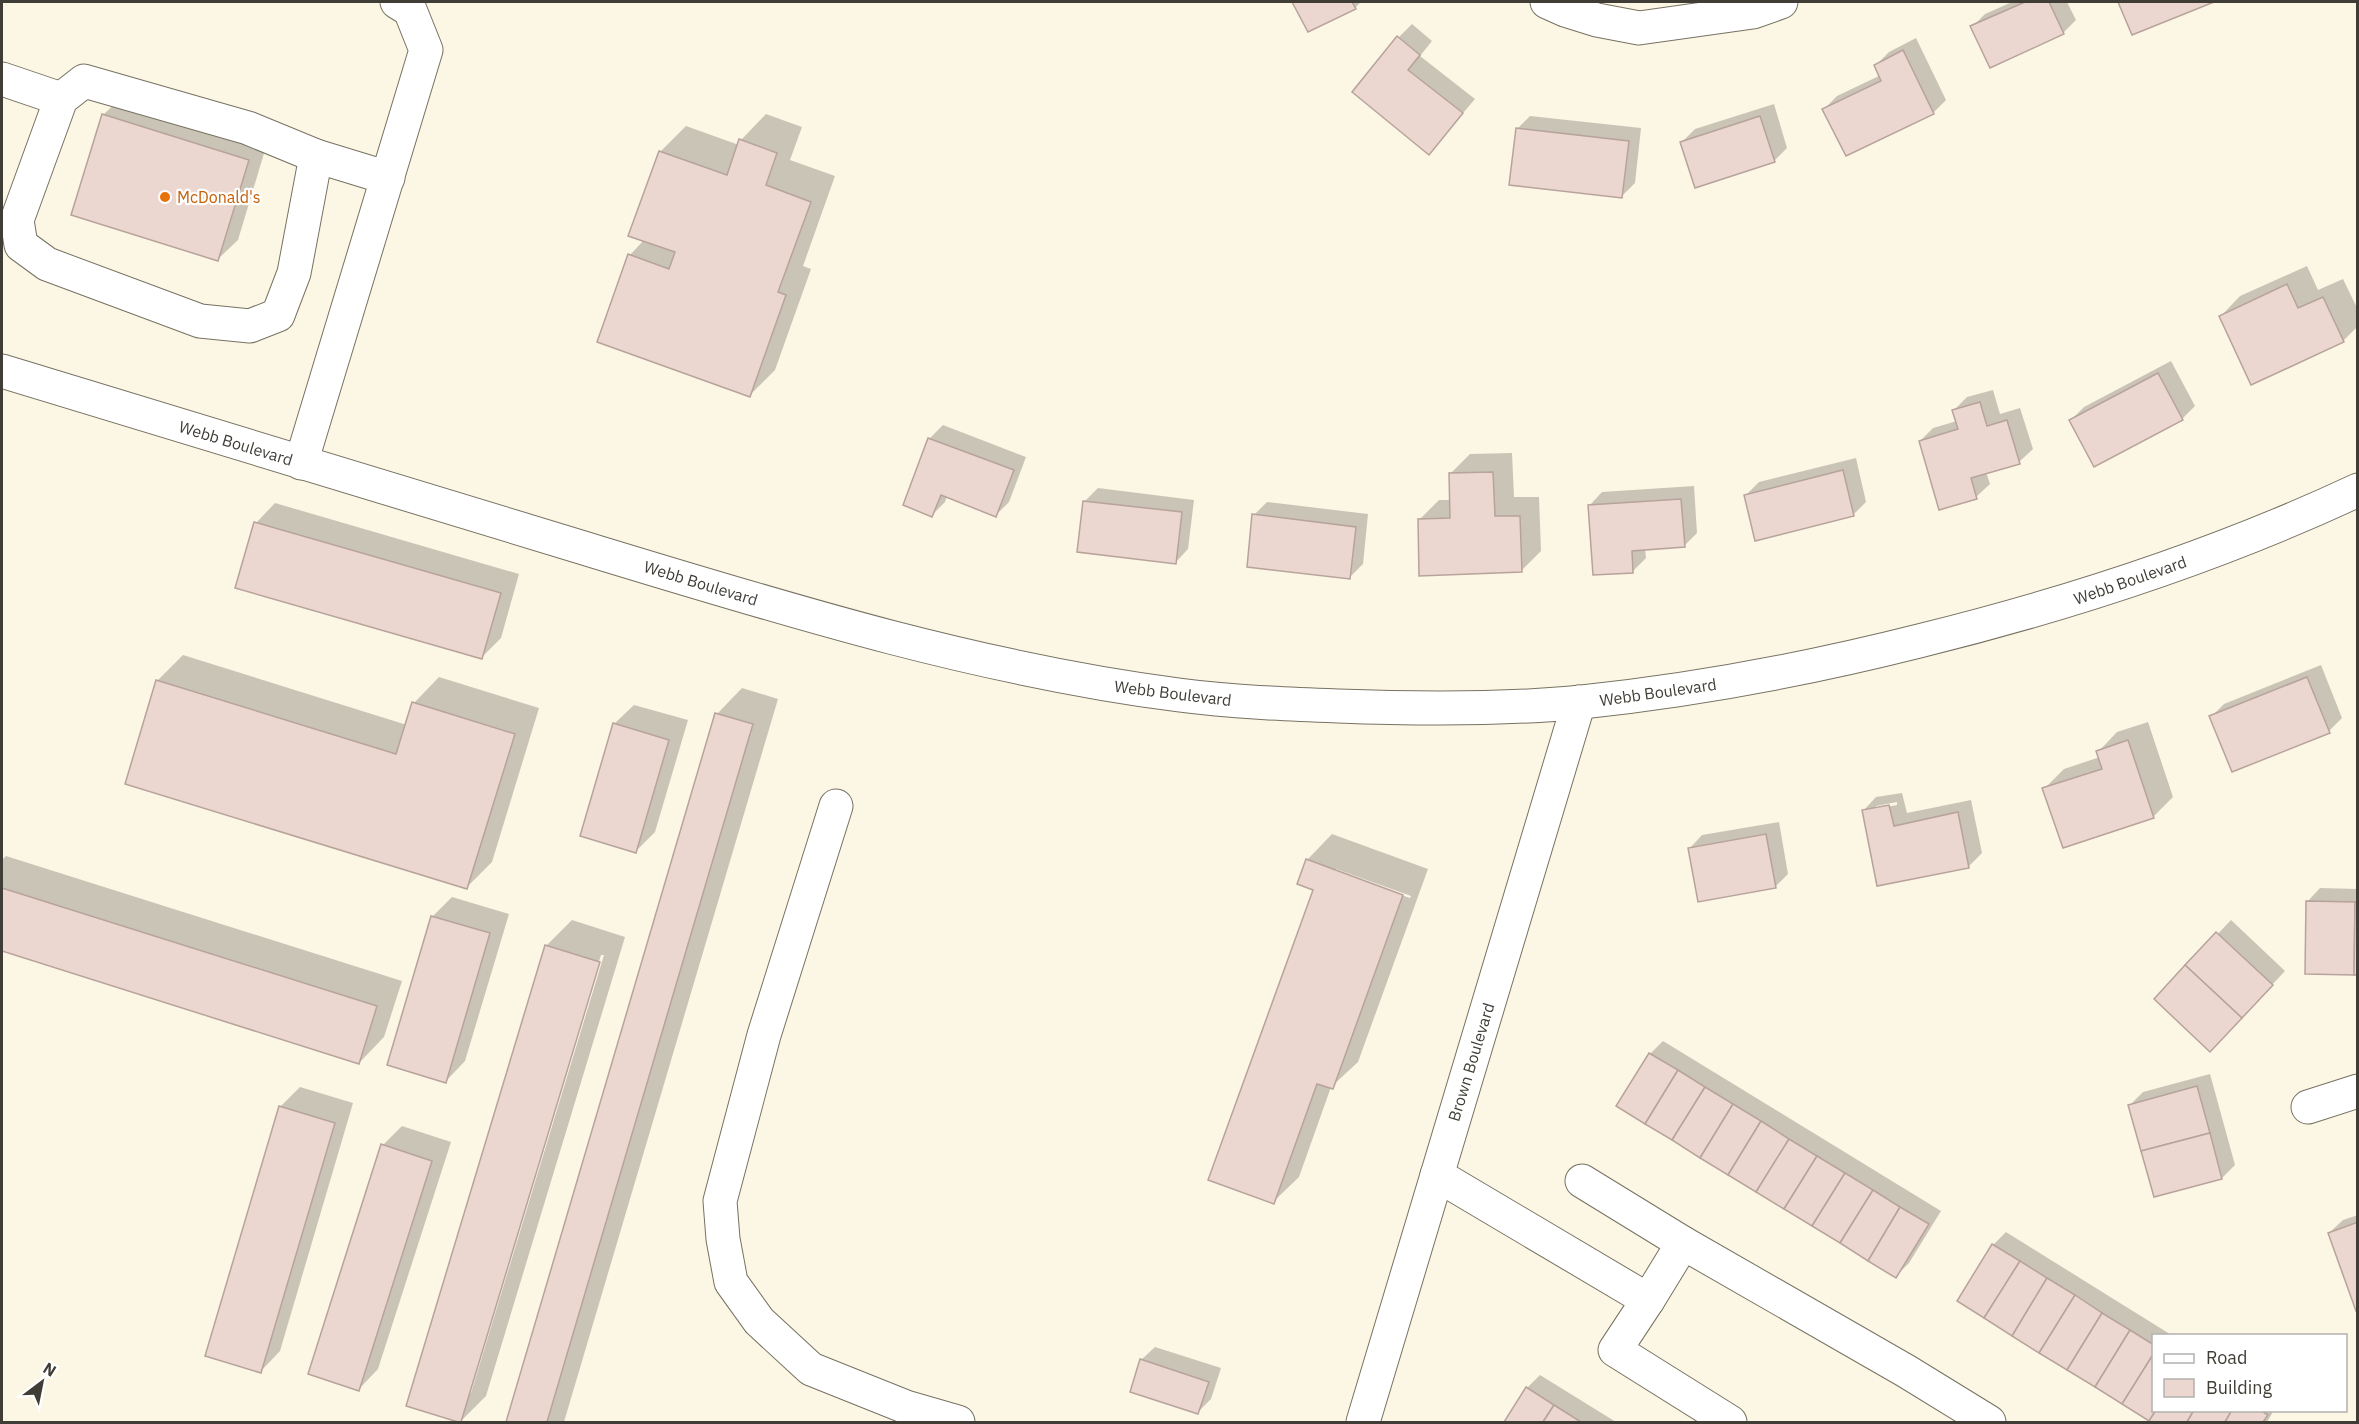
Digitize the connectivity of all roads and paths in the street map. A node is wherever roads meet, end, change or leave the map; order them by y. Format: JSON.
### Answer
{"nodes":[{"id":1,"x":397,"y":2,"type":"edge"},
{"id":2,"x":1548,"y":2,"type":"edge"},
{"id":3,"x":1781,"y":2,"type":"edge"},
{"id":4,"x":2,"y":79,"type":"edge"},
{"id":5,"x":61,"y":99,"type":"junction"},
{"id":6,"x":316,"y":156,"type":"junction"},
{"id":7,"x":388,"y":178,"type":"junction"},
{"id":8,"x":2,"y":371,"type":"edge"},
{"id":9,"x":302,"y":463,"type":"junction"},
{"id":10,"x":2358,"y":490,"type":"edge"},
{"id":11,"x":1579,"y":702,"type":"junction"},
{"id":12,"x":836,"y":806,"type":"dead end"},
{"id":13,"x":2358,"y":1091,"type":"edge"},
{"id":14,"x":2308,"y":1107,"type":"dead end"},
{"id":15,"x":1437,"y":1174,"type":"junction"},
{"id":16,"x":1582,"y":1181,"type":"dead end"},
{"id":17,"x":1683,"y":1243,"type":"junction"},
{"id":18,"x":1648,"y":1300,"type":"junction"},
{"id":19,"x":958,"y":1422,"type":"edge"},
{"id":20,"x":1363,"y":1422,"type":"edge"},
{"id":21,"x":1730,"y":1422,"type":"edge"},
{"id":22,"x":1989,"y":1422,"type":"edge"}],
"edges":[{"from":1,"to":7,"type":"street"},
{"from":2,"to":3,"type":"street"},
{"from":4,"to":5,"type":"street"},
{"from":5,"to":6,"type":"street"},
{"from":5,"to":6,"type":"street"},
{"from":6,"to":7,"type":"street"},
{"from":7,"to":9,"type":"street"},
{"from":8,"to":9,"type":"street","name":"Webb Boulevard"},
{"from":9,"to":11,"type":"street","name":"Webb Boulevard"},
{"from":10,"to":11,"type":"street","name":"Webb Boulevard"},
{"from":11,"to":15,"type":"street","name":"Brown Boulevard"},
{"from":12,"to":19,"type":"street"},
{"from":13,"to":14,"type":"street"},
{"from":15,"to":18,"type":"street"},
{"from":15,"to":20,"type":"street","name":"Brown Boulevard"},
{"from":16,"to":17,"type":"street"},
{"from":17,"to":18,"type":"street"},
{"from":17,"to":22,"type":"street"},
{"from":18,"to":21,"type":"street"}]}
